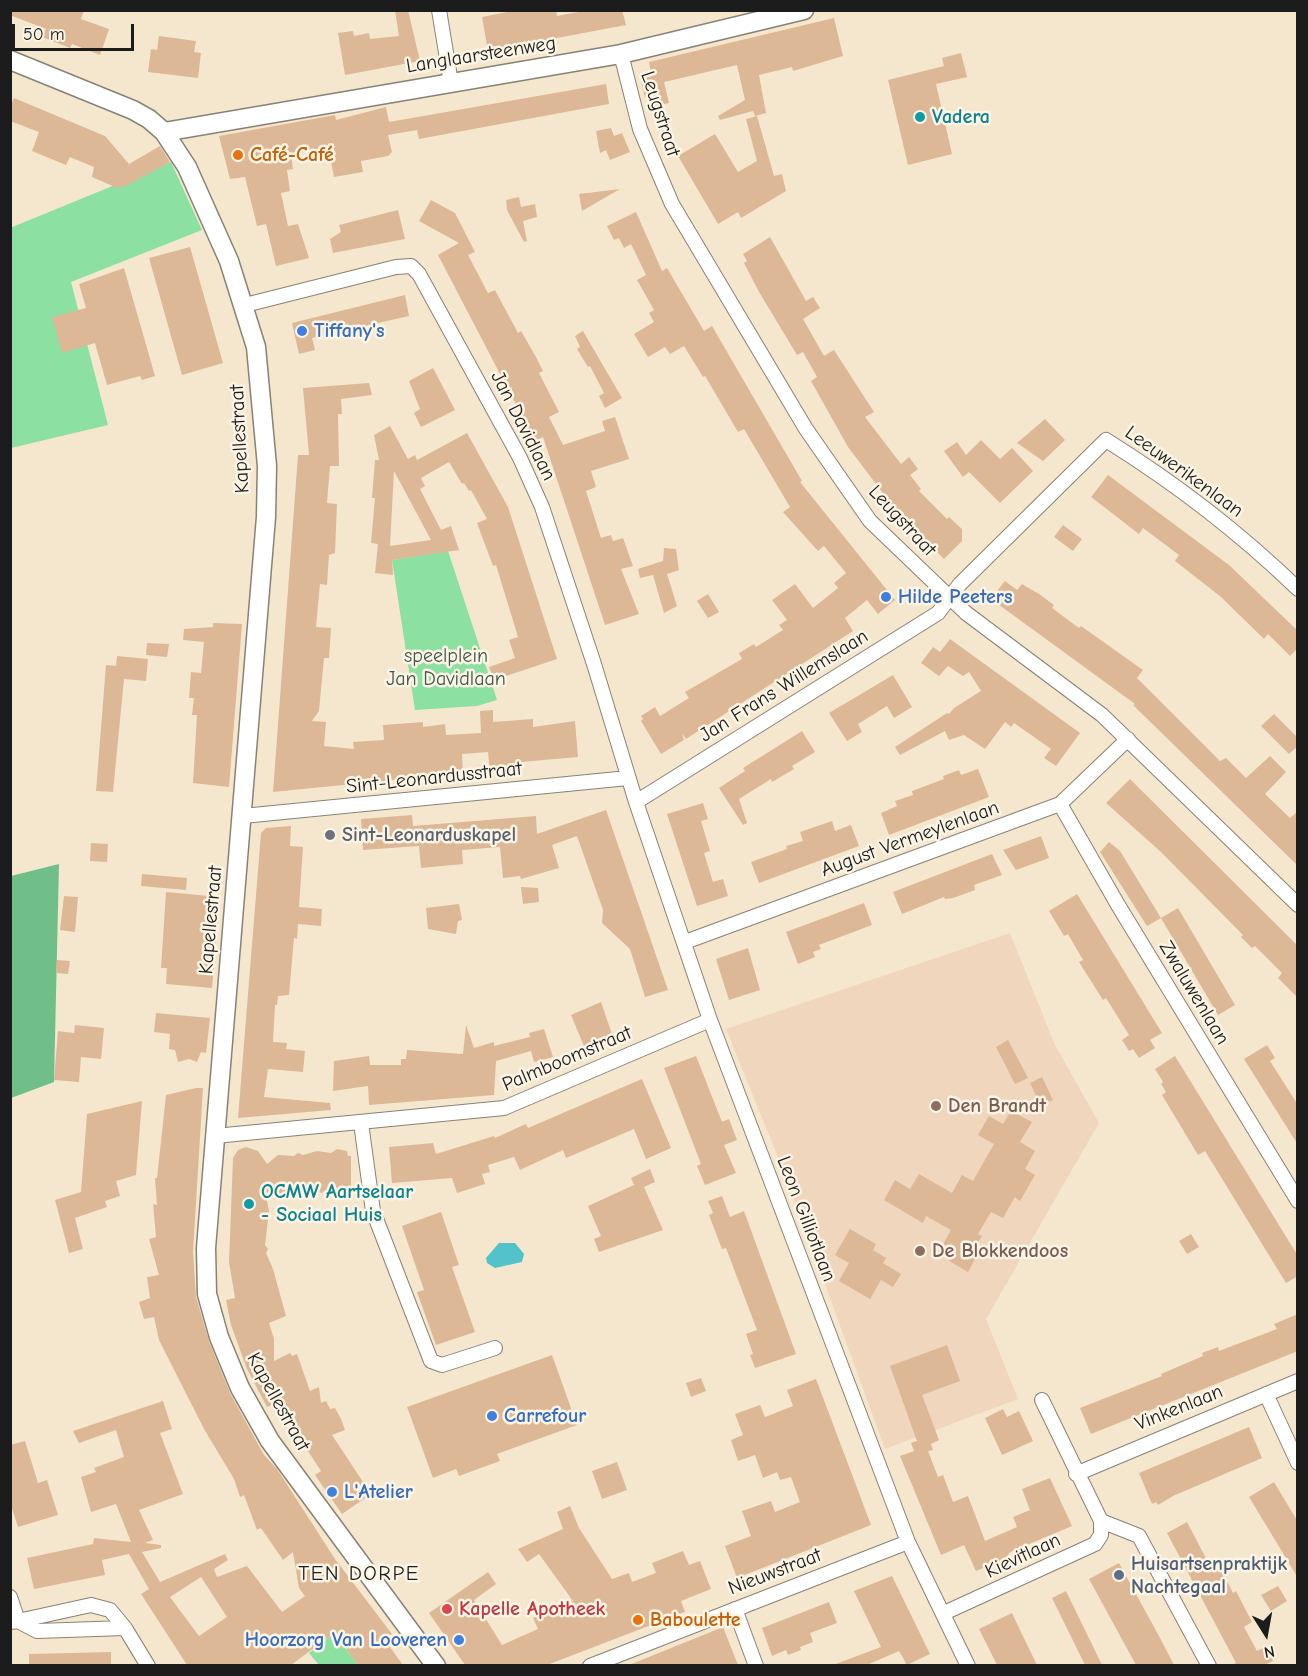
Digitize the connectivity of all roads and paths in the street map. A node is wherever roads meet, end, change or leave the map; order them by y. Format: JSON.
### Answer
{"nodes":[{"id":1,"x":439,"y":10,"type":"edge"},
{"id":2,"x":804,"y":10,"type":"edge"},
{"id":3,"x":621,"y":54,"type":"junction"},
{"id":4,"x":10,"y":60,"type":"edge"},
{"id":5,"x":451,"y":83,"type":"junction"},
{"id":6,"x":164,"y":132,"type":"junction"},
{"id":7,"x":245,"y":306,"type":"junction"},
{"id":8,"x":1298,"y":589,"type":"edge"},
{"id":9,"x":949,"y":598,"type":"junction"},
{"id":10,"x":1128,"y":740,"type":"junction"},
{"id":11,"x":628,"y":778,"type":"junction"},
{"id":12,"x":636,"y":802,"type":"junction"},
{"id":13,"x":1060,"y":804,"type":"junction"},
{"id":14,"x":243,"y":816,"type":"junction"},
{"id":15,"x":1298,"y":905,"type":"edge"},
{"id":16,"x":685,"y":942,"type":"junction"},
{"id":17,"x":710,"y":1020,"type":"junction"},
{"id":18,"x":362,"y":1123,"type":"junction"},
{"id":19,"x":215,"y":1136,"type":"junction"},
{"id":20,"x":1298,"y":1201,"type":"edge"},
{"id":21,"x":495,"y":1348,"type":"dead end"},
{"id":22,"x":1298,"y":1381,"type":"edge"},
{"id":23,"x":1266,"y":1394,"type":"junction"},
{"id":24,"x":1041,"y":1400,"type":"dead end"},
{"id":25,"x":1298,"y":1463,"type":"edge"},
{"id":26,"x":1076,"y":1474,"type":"junction"},
{"id":27,"x":1101,"y":1521,"type":"junction"},
{"id":28,"x":908,"y":1542,"type":"junction"},
{"id":29,"x":10,"y":1597,"type":"edge"},
{"id":30,"x":735,"y":1609,"type":"junction"},
{"id":31,"x":944,"y":1613,"type":"junction"},
{"id":32,"x":14,"y":1622,"type":"edge"},
{"id":33,"x":125,"y":1628,"type":"junction"},
{"id":34,"x":148,"y":1665,"type":"edge"},
{"id":35,"x":436,"y":1665,"type":"edge"},
{"id":36,"x":590,"y":1665,"type":"edge"},
{"id":37,"x":756,"y":1665,"type":"edge"},
{"id":38,"x":968,"y":1665,"type":"edge"},
{"id":39,"x":1209,"y":1665,"type":"edge"}],
"edges":[{"from":1,"to":5,"type":"street"},
{"from":2,"to":3,"type":"street","name":"Langlaarsteenweg"},
{"from":3,"to":5,"type":"street","name":"Langlaarsteenweg"},
{"from":3,"to":9,"type":"street","name":"Leugstraat"},
{"from":4,"to":6,"type":"street"},
{"from":5,"to":6,"type":"street","name":"Langlaarsteenweg"},
{"from":6,"to":7,"type":"street","name":"Kapellestraat"},
{"from":7,"to":11,"type":"street","name":"Jan Davidlaan"},
{"from":7,"to":14,"type":"street","name":"Kapellestraat"},
{"from":8,"to":9,"type":"street","name":"Leeuwerikenlaan"},
{"from":9,"to":10,"type":"street","name":"Leugstraat"},
{"from":9,"to":12,"type":"street","name":"Jan Frans Willemslaan"},
{"from":10,"to":13,"type":"street","name":"August Vermeylenlaan"},
{"from":10,"to":15,"type":"street","name":"Leugstraat"},
{"from":11,"to":12,"type":"street","name":"Leon Gilliotlaan"},
{"from":11,"to":14,"type":"street","name":"Sint-Leonardusstraat"},
{"from":12,"to":16,"type":"street","name":"Leon Gilliotlaan"},
{"from":13,"to":16,"type":"street","name":"August Vermeylenlaan"},
{"from":13,"to":20,"type":"street","name":"Zwaluwenlaan"},
{"from":14,"to":19,"type":"street","name":"Kapellestraat"},
{"from":16,"to":17,"type":"street","name":"Leon Gilliotlaan"},
{"from":17,"to":18,"type":"street","name":"Palmboomstraat"},
{"from":17,"to":28,"type":"street","name":"Leon Gilliotlaan"},
{"from":18,"to":19,"type":"street","name":"Palmboomstraat"},
{"from":18,"to":21,"type":"street"},
{"from":19,"to":35,"type":"street","name":"Kapellestraat"},
{"from":22,"to":23,"type":"street","name":"Vinkenlaan"},
{"from":23,"to":25,"type":"street"},
{"from":23,"to":26,"type":"street","name":"Vinkenlaan"},
{"from":24,"to":26,"type":"street"},
{"from":26,"to":27,"type":"street"},
{"from":27,"to":31,"type":"street","name":"Kievitlaan"},
{"from":27,"to":39,"type":"street"},
{"from":28,"to":30,"type":"street","name":"Nieuwstraat"},
{"from":28,"to":31,"type":"street","name":"Leon Gilliotlaan"},
{"from":29,"to":32,"type":"street"},
{"from":30,"to":36,"type":"street","name":"Nieuwstraat"},
{"from":30,"to":37,"type":"street"},
{"from":31,"to":38,"type":"street","name":"Leon Gilliotlaan"},
{"from":32,"to":33,"type":"street"},
{"from":32,"to":33,"type":"street"},
{"from":33,"to":34,"type":"street"}]}
